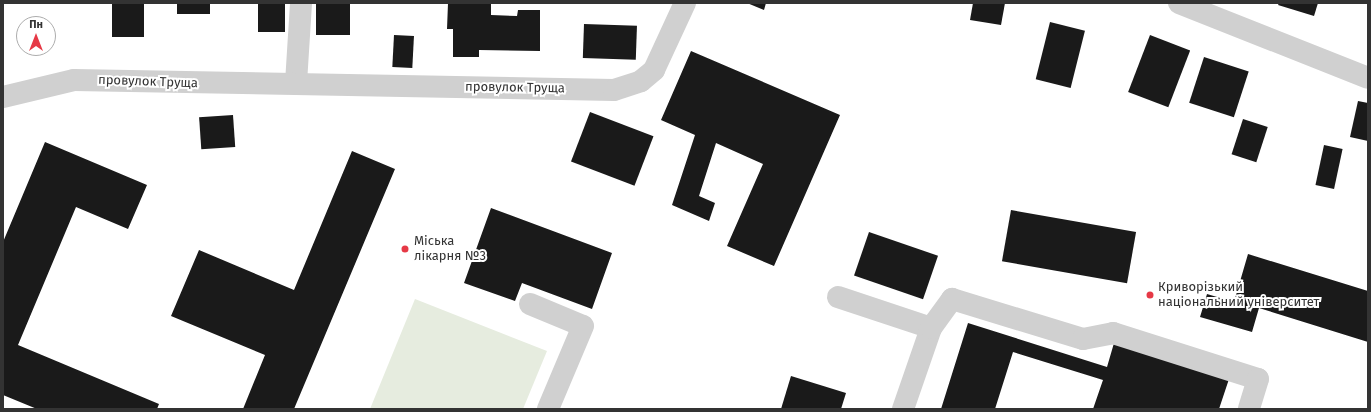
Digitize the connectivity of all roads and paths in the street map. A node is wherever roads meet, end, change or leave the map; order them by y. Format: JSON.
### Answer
{"nodes":[{"id":1,"x":301,"y":3,"type":"edge"},
{"id":2,"x":685,"y":3,"type":"edge"},
{"id":3,"x":1179,"y":3,"type":"edge"},
{"id":4,"x":1368,"y":78,"type":"edge"},
{"id":5,"x":296,"y":84,"type":"junction"},
{"id":6,"x":3,"y":97,"type":"edge"},
{"id":7,"x":838,"y":297,"type":"dead end"},
{"id":8,"x":530,"y":304,"type":"dead end"},
{"id":9,"x":931,"y":328,"type":"junction"},
{"id":10,"x":548,"y":409,"type":"edge"},
{"id":11,"x":903,"y":409,"type":"edge"},
{"id":12,"x":1249,"y":409,"type":"edge"}],
"edges":[{"from":1,"to":5,"type":"street"},
{"from":2,"to":5,"type":"street","name":"провулок Труща"},
{"from":3,"to":4,"type":"street"},
{"from":5,"to":6,"type":"street","name":"провулок Труща"},
{"from":7,"to":9,"type":"street"},
{"from":8,"to":10,"type":"street"},
{"from":9,"to":11,"type":"street"},
{"from":9,"to":12,"type":"street"}]}
